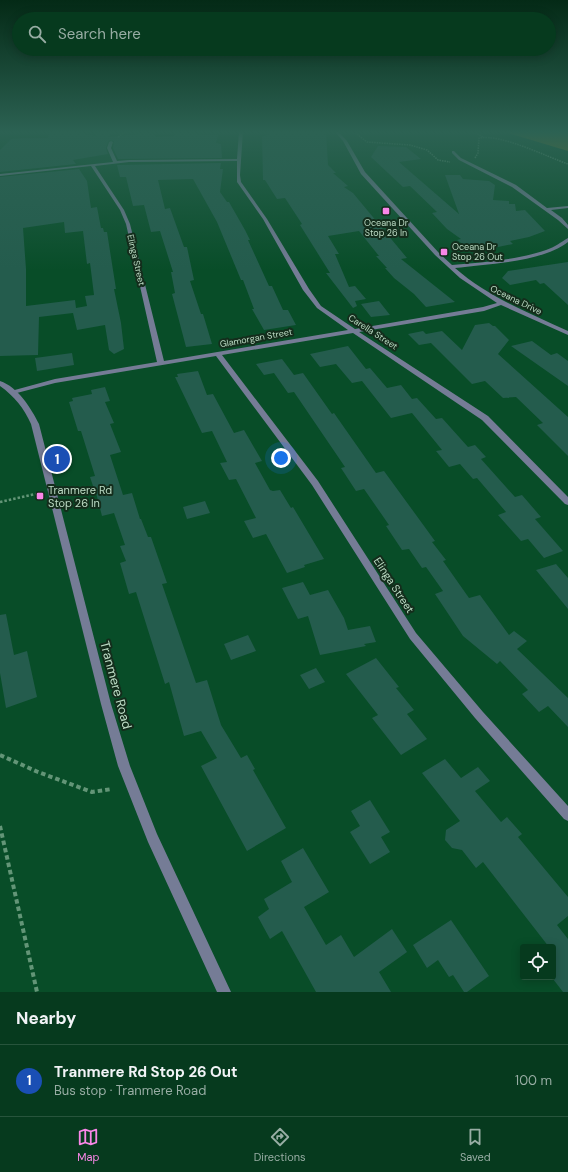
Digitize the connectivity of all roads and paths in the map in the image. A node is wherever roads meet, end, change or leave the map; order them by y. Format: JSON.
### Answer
{"nodes":[{"id":1,"x":100,"y":177,"type":"edge"},
{"id":2,"x":239,"y":177,"type":"edge"},
{"id":3,"x":367,"y":177,"type":"edge"},
{"id":4,"x":497,"y":177,"type":"edge"},
{"id":5,"x":568,"y":207,"type":"edge"},
{"id":6,"x":547,"y":208,"type":"junction"},
{"id":7,"x":568,"y":228,"type":"edge"},
{"id":8,"x":568,"y":240,"type":"edge"},
{"id":9,"x":450,"y":268,"type":"junction"},
{"id":10,"x":501,"y":303,"type":"junction"},
{"id":11,"x":355,"y":331,"type":"junction"},
{"id":12,"x":568,"y":333,"type":"edge"},
{"id":13,"x":218,"y":354,"type":"junction"},
{"id":14,"x":161,"y":363,"type":"junction"},
{"id":15,"x":0,"y":383,"type":"edge"},
{"id":16,"x":13,"y":392,"type":"junction"},
{"id":17,"x":40,"y":493,"type":"dead end"},
{"id":18,"x":0,"y":502,"type":"edge"},
{"id":19,"x":568,"y":502,"type":"edge"},
{"id":20,"x":0,"y":755,"type":"edge"},
{"id":21,"x":112,"y":789,"type":"dead end"},
{"id":22,"x":568,"y":815,"type":"edge"},
{"id":23,"x":0,"y":826,"type":"edge"},
{"id":24,"x":37,"y":992,"type":"edge"},
{"id":25,"x":224,"y":992,"type":"edge"}],
"edges":[{"from":1,"to":14,"type":"street","name":"Elinga Street"},
{"from":2,"to":11,"type":"street","name":"Carella Street"},
{"from":3,"to":9,"type":"street","name":"Oceana Drive"},
{"from":4,"to":6,"type":"street"},
{"from":5,"to":6,"type":"street"},
{"from":6,"to":7,"type":"street"},
{"from":8,"to":9,"type":"street"},
{"from":9,"to":10,"type":"street","name":"Oceana Drive"},
{"from":10,"to":11,"type":"street","name":"Glamorgan Street"},
{"from":10,"to":12,"type":"street","name":"Oceana Drive"},
{"from":11,"to":13,"type":"street","name":"Glamorgan Street"},
{"from":11,"to":19,"type":"street","name":"Carella Street"},
{"from":13,"to":14,"type":"street","name":"Glamorgan Street"},
{"from":13,"to":22,"type":"street","name":"Elinga Street"},
{"from":14,"to":16,"type":"street","name":"Glamorgan Street"},
{"from":15,"to":16,"type":"street","name":"Tranmere Road"},
{"from":16,"to":25,"type":"street","name":"Tranmere Road"},
{"from":17,"to":18,"type":"path"},
{"from":20,"to":21,"type":"path"},
{"from":23,"to":24,"type":"path"}]}
